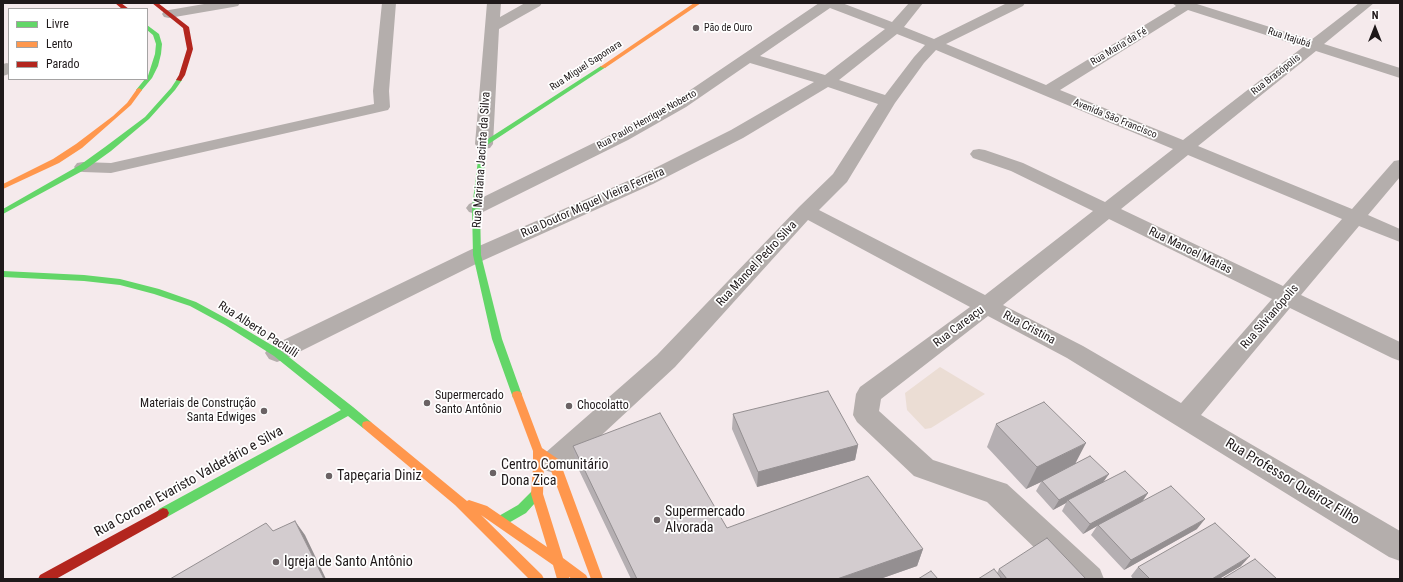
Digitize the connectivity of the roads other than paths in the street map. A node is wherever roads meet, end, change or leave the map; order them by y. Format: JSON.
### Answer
{"nodes":[{"id":1,"x":155,"y":3,"type":"edge"},
{"id":2,"x":233,"y":3,"type":"edge"},
{"id":3,"x":389,"y":3,"type":"edge"},
{"id":4,"x":494,"y":3,"type":"edge"},
{"id":5,"x":535,"y":3,"type":"edge"},
{"id":6,"x":698,"y":3,"type":"edge"},
{"id":7,"x":829,"y":3,"type":"edge"},
{"id":8,"x":916,"y":3,"type":"edge"},
{"id":9,"x":1018,"y":3,"type":"edge"},
{"id":10,"x":1367,"y":3,"type":"edge"},
{"id":11,"x":1185,"y":4,"type":"edge"},
{"id":12,"x":169,"y":14,"type":"junction"},
{"id":13,"x":148,"y":20,"type":"edge"},
{"id":14,"x":492,"y":27,"type":"junction"},
{"id":15,"x":148,"y":28,"type":"edge"},
{"id":16,"x":895,"y":28,"type":"junction"},
{"id":17,"x":934,"y":44,"type":"junction"},
{"id":18,"x":1313,"y":46,"type":"junction"},
{"id":19,"x":749,"y":58,"type":"junction"},
{"id":20,"x":1400,"y":73,"type":"edge"},
{"id":21,"x":148,"y":79,"type":"edge"},
{"id":22,"x":147,"y":80,"type":"edge"},
{"id":23,"x":827,"y":81,"type":"junction"},
{"id":24,"x":1047,"y":90,"type":"junction"},
{"id":25,"x":888,"y":102,"type":"junction"},
{"id":26,"x":484,"y":144,"type":"junction"},
{"id":27,"x":1185,"y":148,"type":"junction"},
{"id":28,"x":979,"y":154,"type":"dead end"},
{"id":29,"x":1400,"y":165,"type":"edge"},
{"id":30,"x":83,"y":167,"type":"junction"},
{"id":31,"x":3,"y":187,"type":"edge"},
{"id":32,"x":476,"y":208,"type":"junction"},
{"id":33,"x":1106,"y":210,"type":"junction"},
{"id":34,"x":806,"y":211,"type":"junction"},
{"id":35,"x":3,"y":212,"type":"edge"},
{"id":36,"x":1355,"y":218,"type":"junction"},
{"id":37,"x":1400,"y":236,"type":"edge"},
{"id":38,"x":477,"y":254,"type":"junction"},
{"id":39,"x":3,"y":274,"type":"edge"},
{"id":40,"x":1287,"y":298,"type":"junction"},
{"id":41,"x":987,"y":306,"type":"junction"},
{"id":42,"x":1400,"y":352,"type":"edge"},
{"id":43,"x":277,"y":354,"type":"junction"},
{"id":44,"x":348,"y":410,"type":"junction"},
{"id":45,"x":1184,"y":417,"type":"junction"},
{"id":46,"x":546,"y":457,"type":"junction"},
{"id":47,"x":537,"y":494,"type":"junction"},
{"id":48,"x":459,"y":501,"type":"junction"},
{"id":49,"x":501,"y":521,"type":"junction"},
{"id":50,"x":1400,"y":547,"type":"edge"},
{"id":51,"x":557,"y":562,"type":"junction"},
{"id":52,"x":44,"y":579,"type":"edge"},
{"id":53,"x":538,"y":579,"type":"edge"},
{"id":54,"x":563,"y":579,"type":"edge"},
{"id":55,"x":582,"y":579,"type":"edge"},
{"id":56,"x":597,"y":579,"type":"edge"},
{"id":57,"x":1089,"y":579,"type":"edge"}],
"edges":[{"from":1,"to":12,"type":"main road"},
{"from":2,"to":12,"type":"street"},
{"from":3,"to":30,"type":"street"},
{"from":4,"to":14,"type":"street","name":"Rua Mariana Jacinta da Silva"},
{"from":5,"to":14,"type":"street"},
{"from":6,"to":26,"type":"main road","name":"Rua Miguel Saponara"},
{"from":7,"to":16,"type":"street","name":"Avenida São Francisco"},
{"from":7,"to":19,"type":"street","name":"Rua Paulo Henrique Noberto"},
{"from":8,"to":16,"type":"street","name":"Rua Doutor Miguel Vieira Ferreira"},
{"from":9,"to":17,"type":"street"},
{"from":10,"to":18,"type":"street","name":"Rua Brasópolis"},
{"from":11,"to":18,"type":"street","name":"Rua Itajubá"},
{"from":11,"to":24,"type":"street","name":"Rua Maria da Fé"},
{"from":12,"to":13,"type":"main road"},
{"from":12,"to":30,"type":"main road"},
{"from":14,"to":26,"type":"street","name":"Rua Mariana Jacinta da Silva"},
{"from":15,"to":21,"type":"main road"},
{"from":16,"to":17,"type":"street","name":"Avenida São Francisco"},
{"from":16,"to":23,"type":"street","name":"Rua Doutor Miguel Vieira Ferreira"},
{"from":17,"to":24,"type":"street","name":"Avenida São Francisco"},
{"from":17,"to":25,"type":"street","name":"Rua Manoel Pedro Silva"},
{"from":18,"to":20,"type":"street","name":"Rua Itajubá"},
{"from":18,"to":27,"type":"street","name":"Rua Brasópolis"},
{"from":19,"to":23,"type":"street"},
{"from":19,"to":32,"type":"street","name":"Rua Paulo Henrique Noberto"},
{"from":22,"to":31,"type":"main road"},
{"from":23,"to":25,"type":"street"},
{"from":23,"to":38,"type":"street","name":"Rua Doutor Miguel Vieira Ferreira"},
{"from":24,"to":27,"type":"street","name":"Avenida São Francisco"},
{"from":25,"to":34,"type":"street","name":"Rua Manoel Pedro Silva"},
{"from":26,"to":32,"type":"main road","name":"Rua Mariana Jacinta da Silva"},
{"from":27,"to":33,"type":"street","name":"Rua Careaçu"},
{"from":27,"to":36,"type":"street","name":"Avenida São Francisco"},
{"from":28,"to":33,"type":"street","name":"Rua Manoel Matias"},
{"from":29,"to":36,"type":"street","name":"Rua Silvianópolis"},
{"from":30,"to":35,"type":"main road"},
{"from":32,"to":38,"type":"main road","name":"Rua Mariana Jacinta da Silva"},
{"from":33,"to":40,"type":"street","name":"Rua Manoel Matias"},
{"from":33,"to":41,"type":"street","name":"Rua Careaçu"},
{"from":34,"to":41,"type":"street","name":"Rua Cristina"},
{"from":34,"to":46,"type":"street","name":"Rua Manoel Pedro Silva"},
{"from":36,"to":37,"type":"street","name":"Avenida São Francisco"},
{"from":36,"to":40,"type":"street","name":"Rua Silvianópolis"},
{"from":38,"to":43,"type":"street","name":"Rua Doutor Miguel Vieira Ferreira"},
{"from":38,"to":46,"type":"main road","name":"Rua Mariana Jacinta da Silva"},
{"from":39,"to":43,"type":"main road","name":"Rua Alberto Paciulli"},
{"from":40,"to":42,"type":"street","name":"Rua Manoel Matias"},
{"from":40,"to":45,"type":"street","name":"Rua Silvianópolis"},
{"from":41,"to":45,"type":"street","name":"Rua Cristina"},
{"from":41,"to":57,"type":"street","name":"Rua Careaçu"},
{"from":43,"to":44,"type":"main road","name":"Rua Alberto Paciulli"},
{"from":44,"to":48,"type":"main road","name":"Rua Alberto Paciulli"},
{"from":44,"to":52,"type":"main road","name":"Rua Coronel Evaristo Valdetário e Silva"},
{"from":45,"to":50,"type":"street","name":"Rua Professor Queiroz Filho"},
{"from":46,"to":47,"type":"main road","name":"Rua Mariana Jacinta da Silva"},
{"from":46,"to":56,"type":"main road","name":"Rua Mariana Jacinta da Silva"},
{"from":47,"to":49,"type":"main road"},
{"from":47,"to":51,"type":"main road","name":"Rua Mariana Jacinta da Silva"},
{"from":48,"to":49,"type":"main road","name":"Rua Alberto Paciulli"},
{"from":48,"to":53,"type":"main road","name":"Rua Alberto Paciulli"},
{"from":49,"to":51,"type":"main road","name":"Rua Alberto Paciulli"},
{"from":51,"to":54,"type":"main road","name":"Rua Mariana Jacinta da Silva"},
{"from":51,"to":55,"type":"main road","name":"Rua Alberto Paciulli"}]}
